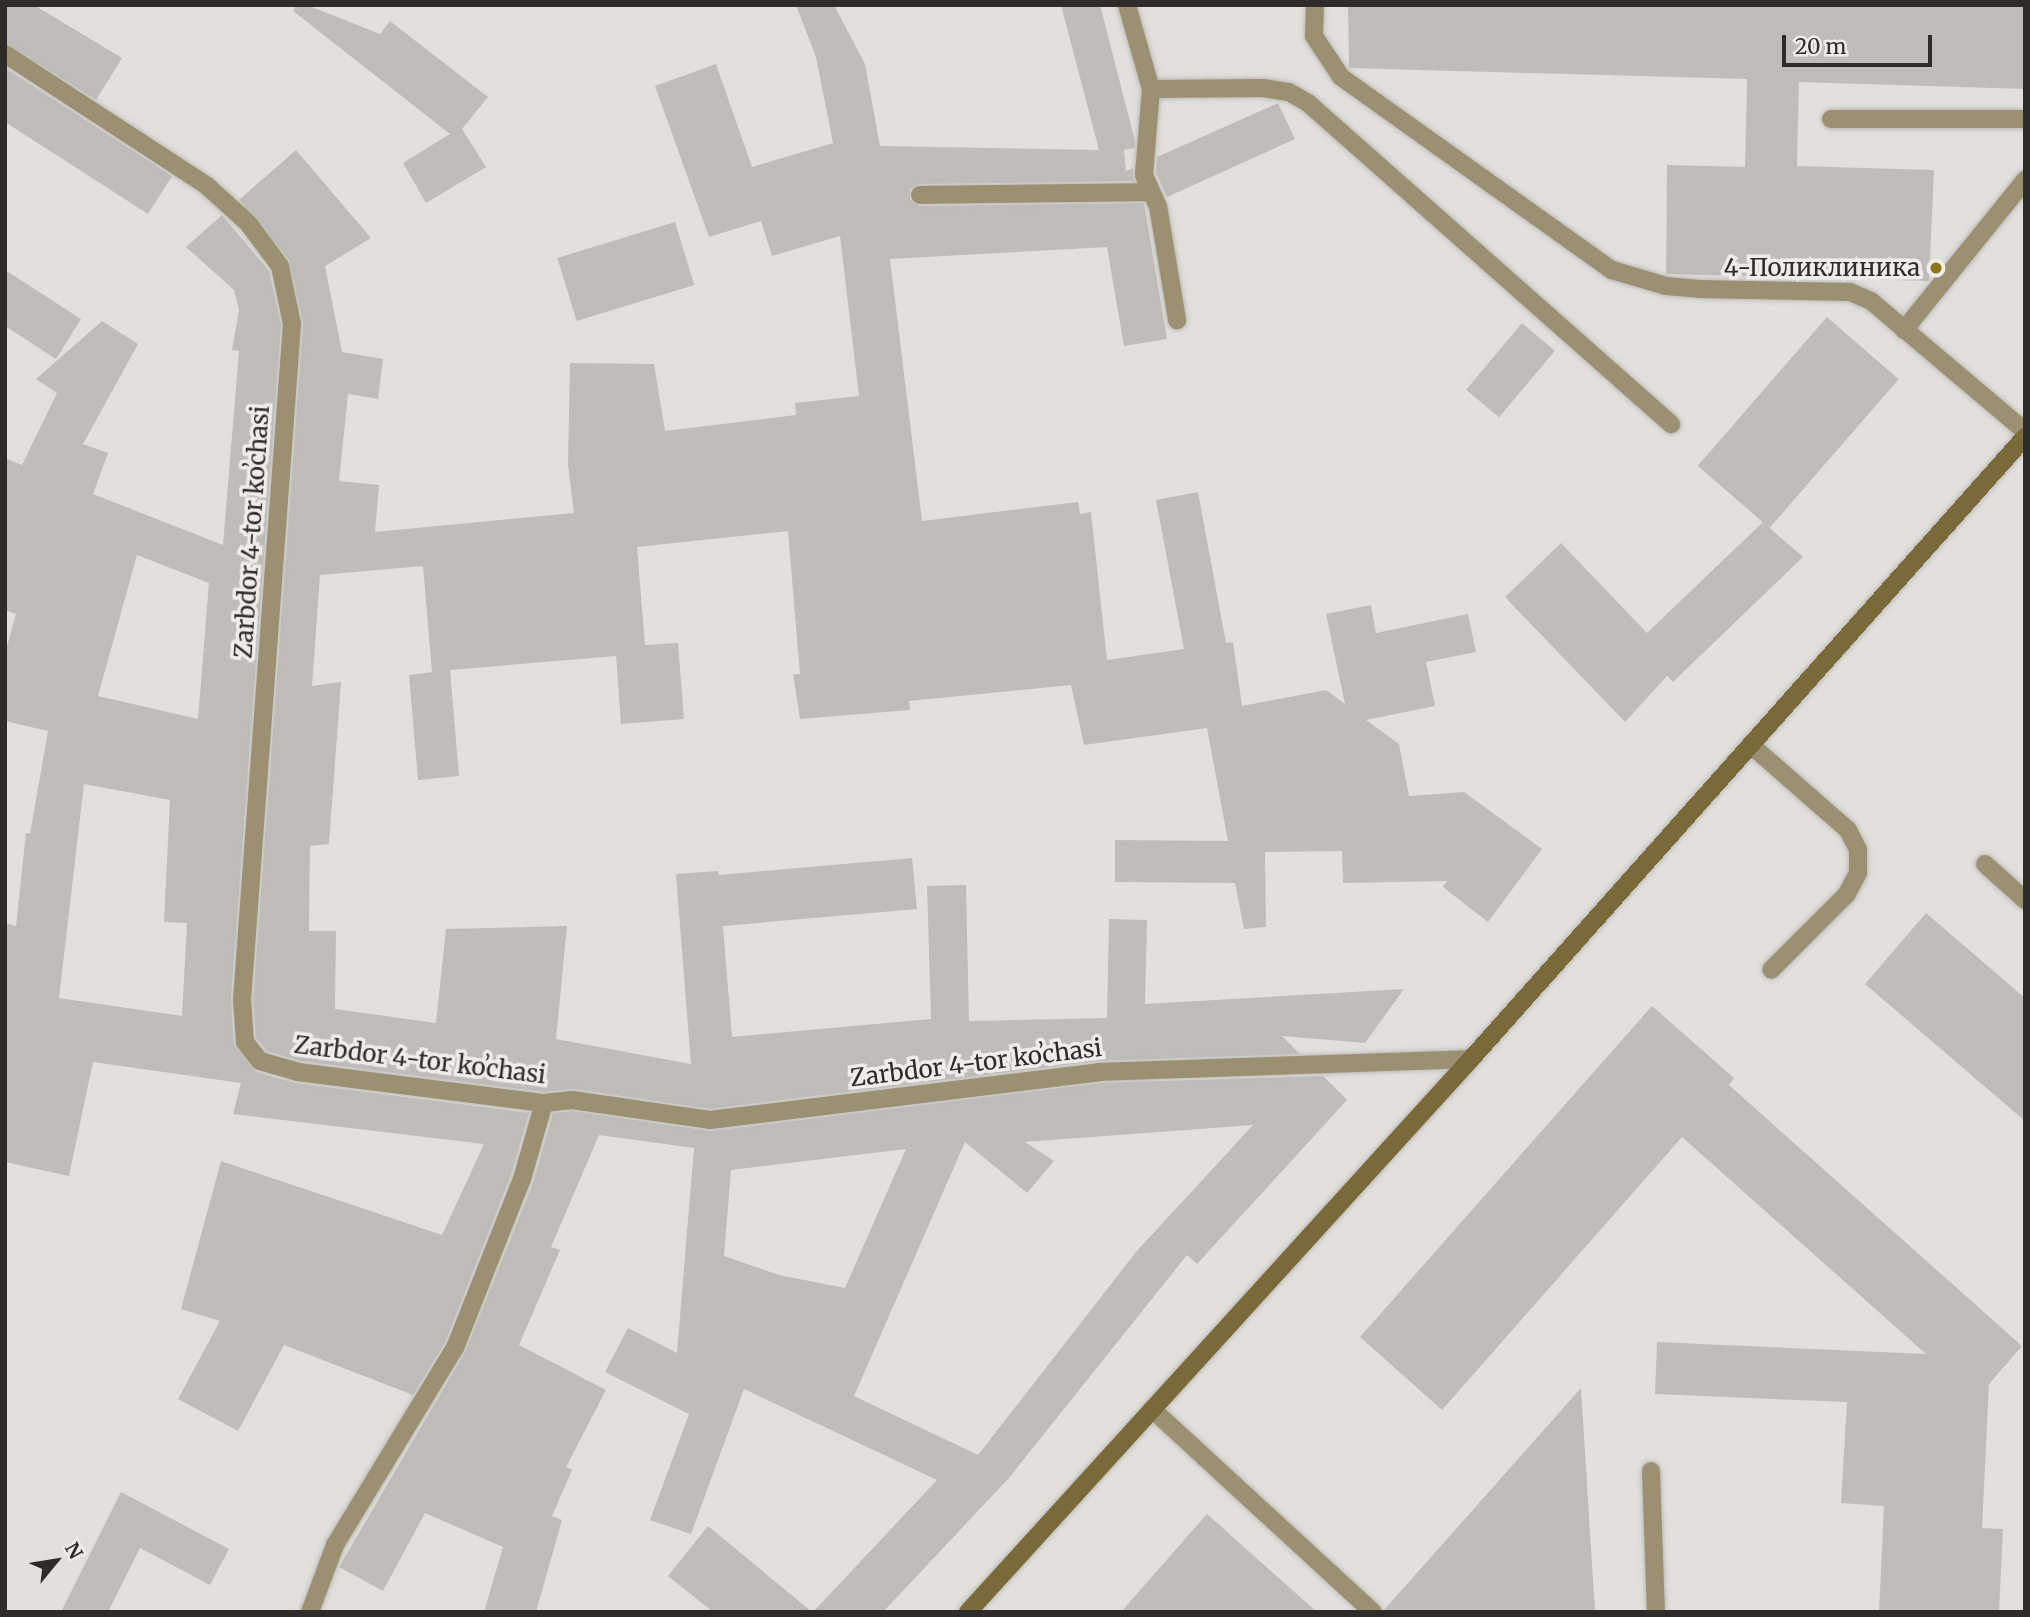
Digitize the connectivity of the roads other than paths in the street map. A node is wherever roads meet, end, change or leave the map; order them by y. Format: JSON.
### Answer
{"nodes":[{"id":1,"x":1127,"y":5,"type":"edge"},
{"id":2,"x":1315,"y":5,"type":"edge"},
{"id":3,"x":5,"y":54,"type":"edge"},
{"id":4,"x":1151,"y":89,"type":"junction"},
{"id":5,"x":1831,"y":119,"type":"dead end"},
{"id":6,"x":2025,"y":119,"type":"edge"},
{"id":7,"x":2025,"y":180,"type":"edge"},
{"id":8,"x":1150,"y":192,"type":"junction"},
{"id":9,"x":920,"y":195,"type":"dead end"},
{"id":10,"x":1177,"y":320,"type":"dead end"},
{"id":11,"x":1903,"y":330,"type":"junction"},
{"id":12,"x":1671,"y":424,"type":"dead end"},
{"id":13,"x":2025,"y":431,"type":"edge"},
{"id":14,"x":2025,"y":437,"type":"edge"},
{"id":15,"x":1752,"y":746,"type":"junction"},
{"id":16,"x":1985,"y":864,"type":"dead end"},
{"id":17,"x":2025,"y":900,"type":"edge"},
{"id":18,"x":1771,"y":970,"type":"dead end"},
{"id":19,"x":1471,"y":1059,"type":"junction"},
{"id":20,"x":544,"y":1103,"type":"junction"},
{"id":21,"x":1152,"y":1409,"type":"junction"},
{"id":22,"x":1651,"y":1471,"type":"dead end"},
{"id":23,"x":310,"y":1612,"type":"edge"},
{"id":24,"x":968,"y":1612,"type":"edge"},
{"id":25,"x":1373,"y":1612,"type":"edge"},
{"id":26,"x":1656,"y":1612,"type":"edge"}],
"edges":[{"from":1,"to":4,"type":"street"},
{"from":2,"to":11,"type":"street"},
{"from":3,"to":20,"type":"street","name":"Zarbdor 4-tor koʼchasi"},
{"from":4,"to":8,"type":"street"},
{"from":4,"to":12,"type":"street"},
{"from":5,"to":6,"type":"street"},
{"from":7,"to":11,"type":"street"},
{"from":8,"to":9,"type":"street"},
{"from":8,"to":10,"type":"street"},
{"from":11,"to":13,"type":"street"},
{"from":14,"to":15,"type":"main road"},
{"from":15,"to":18,"type":"street"},
{"from":15,"to":19,"type":"main road"},
{"from":16,"to":17,"type":"street"},
{"from":19,"to":20,"type":"street","name":"Zarbdor 4-tor koʼchasi"},
{"from":19,"to":21,"type":"main road"},
{"from":20,"to":23,"type":"street"},
{"from":21,"to":24,"type":"main road"},
{"from":21,"to":25,"type":"street"},
{"from":22,"to":26,"type":"street"}]}
